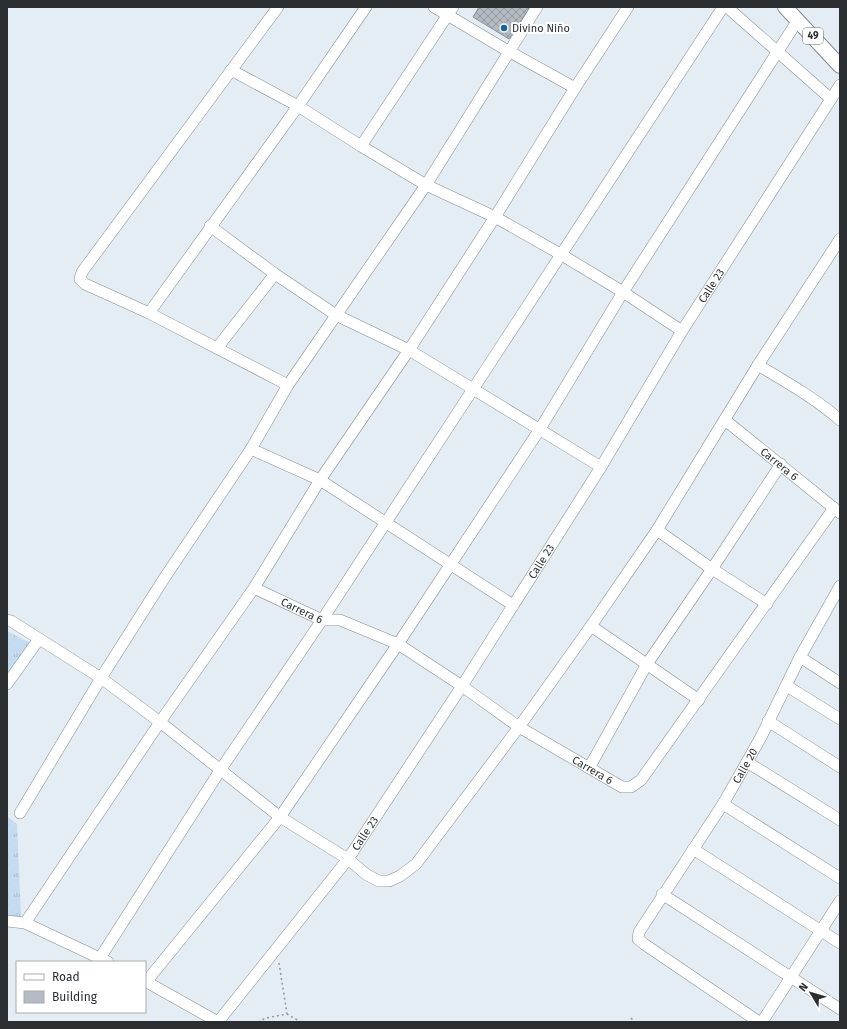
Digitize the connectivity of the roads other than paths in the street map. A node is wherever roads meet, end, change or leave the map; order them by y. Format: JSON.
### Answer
{"nodes":[{"id":1,"x":278,"y":7,"type":"edge"},
{"id":2,"x":366,"y":7,"type":"edge"},
{"id":3,"x":434,"y":7,"type":"edge"},
{"id":4,"x":537,"y":7,"type":"edge"},
{"id":5,"x":628,"y":7,"type":"edge"},
{"id":6,"x":723,"y":7,"type":"edge"},
{"id":7,"x":727,"y":7,"type":"edge"},
{"id":8,"x":785,"y":7,"type":"edge"},
{"id":9,"x":450,"y":11,"type":"edge"},
{"id":10,"x":798,"y":20,"type":"junction"},
{"id":11,"x":778,"y":50,"type":"junction"},
{"id":12,"x":508,"y":52,"type":"junction"},
{"id":13,"x":840,"y":66,"type":"edge"},
{"id":14,"x":231,"y":70,"type":"junction"},
{"id":15,"x":840,"y":85,"type":"edge"},
{"id":16,"x":575,"y":88,"type":"junction"},
{"id":17,"x":831,"y":99,"type":"junction"},
{"id":18,"x":298,"y":106,"type":"junction"},
{"id":19,"x":361,"y":146,"type":"junction"},
{"id":20,"x":426,"y":185,"type":"junction"},
{"id":21,"x":495,"y":217,"type":"junction"},
{"id":22,"x":210,"y":226,"type":"junction"},
{"id":23,"x":840,"y":239,"type":"edge"},
{"id":24,"x":562,"y":255,"type":"junction"},
{"id":25,"x":275,"y":274,"type":"junction"},
{"id":26,"x":623,"y":292,"type":"junction"},
{"id":27,"x":149,"y":313,"type":"junction"},
{"id":28,"x":336,"y":315,"type":"junction"},
{"id":29,"x":682,"y":332,"type":"junction"},
{"id":30,"x":217,"y":348,"type":"junction"},
{"id":31,"x":409,"y":350,"type":"junction"},
{"id":32,"x":758,"y":365,"type":"junction"},
{"id":33,"x":288,"y":385,"type":"junction"},
{"id":34,"x":474,"y":389,"type":"junction"},
{"id":35,"x":724,"y":420,"type":"junction"},
{"id":36,"x":840,"y":420,"type":"edge"},
{"id":37,"x":540,"y":429,"type":"junction"},
{"id":38,"x":251,"y":449,"type":"junction"},
{"id":39,"x":781,"y":464,"type":"junction"},
{"id":40,"x":601,"y":467,"type":"junction"},
{"id":41,"x":320,"y":480,"type":"junction"},
{"id":42,"x":837,"y":511,"type":"edge"},
{"id":43,"x":386,"y":523,"type":"junction"},
{"id":44,"x":657,"y":530,"type":"junction"},
{"id":45,"x":450,"y":563,"type":"junction"},
{"id":46,"x":712,"y":569,"type":"junction"},
{"id":47,"x":840,"y":586,"type":"edge"},
{"id":48,"x":254,"y":588,"type":"junction"},
{"id":49,"x":513,"y":604,"type":"junction"},
{"id":50,"x":767,"y":604,"type":"junction"},
{"id":51,"x":7,"y":620,"type":"edge"},
{"id":52,"x":322,"y":620,"type":"junction"},
{"id":53,"x":592,"y":626,"type":"junction"},
{"id":54,"x":40,"y":639,"type":"junction"},
{"id":55,"x":398,"y":644,"type":"junction"},
{"id":56,"x":800,"y":657,"type":"junction"},
{"id":57,"x":647,"y":664,"type":"junction"},
{"id":58,"x":101,"y":678,"type":"junction"},
{"id":59,"x":840,"y":683,"type":"edge"},
{"id":60,"x":7,"y":684,"type":"edge"},
{"id":61,"x":462,"y":686,"type":"junction"},
{"id":62,"x":787,"y":686,"type":"junction"},
{"id":63,"x":699,"y":700,"type":"junction"},
{"id":64,"x":840,"y":719,"type":"edge"},
{"id":65,"x":768,"y":721,"type":"junction"},
{"id":66,"x":160,"y":722,"type":"junction"},
{"id":67,"x":519,"y":727,"type":"junction"},
{"id":68,"x":747,"y":762,"type":"junction"},
{"id":69,"x":840,"y":767,"type":"edge"},
{"id":70,"x":589,"y":768,"type":"junction"},
{"id":71,"x":221,"y":769,"type":"junction"},
{"id":72,"x":723,"y":804,"type":"junction"},
{"id":73,"x":20,"y":813,"type":"dead end"},
{"id":74,"x":280,"y":817,"type":"junction"},
{"id":75,"x":840,"y":820,"type":"edge"},
{"id":76,"x":694,"y":850,"type":"junction"},
{"id":77,"x":348,"y":859,"type":"junction"},
{"id":78,"x":840,"y":878,"type":"edge"},
{"id":79,"x":662,"y":894,"type":"junction"},
{"id":80,"x":840,"y":901,"type":"edge"},
{"id":81,"x":7,"y":921,"type":"edge"},
{"id":82,"x":25,"y":924,"type":"junction"},
{"id":83,"x":821,"y":930,"type":"junction"},
{"id":84,"x":840,"y":943,"type":"edge"},
{"id":85,"x":104,"y":960,"type":"edge"},
{"id":86,"x":792,"y":977,"type":"junction"},
{"id":87,"x":146,"y":981,"type":"edge"},
{"id":88,"x":840,"y":1009,"type":"edge"},
{"id":89,"x":218,"y":1022,"type":"edge"},
{"id":90,"x":759,"y":1022,"type":"edge"},
{"id":91,"x":762,"y":1022,"type":"edge"}],
"edges":[{"from":1,"to":14,"type":"street"},
{"from":2,"to":18,"type":"street"},
{"from":3,"to":9,"type":"street"},
{"from":4,"to":12,"type":"street"},
{"from":5,"to":16,"type":"street"},
{"from":6,"to":24,"type":"street"},
{"from":7,"to":11,"type":"street"},
{"from":8,"to":10,"type":"main road","number":"49"},
{"from":9,"to":12,"type":"street"},
{"from":9,"to":19,"type":"street"},
{"from":10,"to":11,"type":"street"},
{"from":10,"to":13,"type":"main road","number":"49"},
{"from":11,"to":17,"type":"street"},
{"from":11,"to":26,"type":"street"},
{"from":12,"to":16,"type":"street"},
{"from":12,"to":20,"type":"street"},
{"from":14,"to":18,"type":"street"},
{"from":14,"to":27,"type":"street"},
{"from":15,"to":17,"type":"street","name":"Calle 23"},
{"from":16,"to":21,"type":"street"},
{"from":17,"to":29,"type":"street","name":"Calle 23"},
{"from":18,"to":19,"type":"street"},
{"from":18,"to":22,"type":"street"},
{"from":19,"to":20,"type":"street"},
{"from":20,"to":21,"type":"street"},
{"from":20,"to":28,"type":"street"},
{"from":21,"to":24,"type":"street"},
{"from":21,"to":31,"type":"street"},
{"from":22,"to":25,"type":"street"},
{"from":22,"to":27,"type":"street"},
{"from":23,"to":32,"type":"street"},
{"from":24,"to":26,"type":"street"},
{"from":24,"to":34,"type":"street"},
{"from":25,"to":28,"type":"street"},
{"from":25,"to":30,"type":"street"},
{"from":26,"to":29,"type":"street"},
{"from":26,"to":37,"type":"street"},
{"from":27,"to":30,"type":"street"},
{"from":28,"to":31,"type":"street"},
{"from":28,"to":33,"type":"street"},
{"from":29,"to":40,"type":"street","name":"Calle 23"},
{"from":30,"to":33,"type":"street"},
{"from":31,"to":34,"type":"street"},
{"from":31,"to":41,"type":"street"},
{"from":32,"to":35,"type":"street"},
{"from":32,"to":36,"type":"street"},
{"from":33,"to":38,"type":"street"},
{"from":34,"to":37,"type":"street"},
{"from":34,"to":43,"type":"street"},
{"from":35,"to":39,"type":"street","name":"Carrera 6"},
{"from":35,"to":44,"type":"street"},
{"from":37,"to":40,"type":"street"},
{"from":37,"to":45,"type":"street"},
{"from":38,"to":41,"type":"street"},
{"from":38,"to":58,"type":"street"},
{"from":39,"to":42,"type":"street","name":"Carrera 6"},
{"from":39,"to":46,"type":"street"},
{"from":40,"to":49,"type":"street","name":"Calle 23"},
{"from":41,"to":43,"type":"street"},
{"from":41,"to":48,"type":"street"},
{"from":42,"to":50,"type":"street","name":"Carrera 6"},
{"from":43,"to":45,"type":"street"},
{"from":43,"to":52,"type":"street"},
{"from":44,"to":46,"type":"street"},
{"from":44,"to":53,"type":"street"},
{"from":45,"to":49,"type":"street"},
{"from":45,"to":55,"type":"street"},
{"from":46,"to":50,"type":"street"},
{"from":46,"to":57,"type":"street"},
{"from":47,"to":56,"type":"street","name":"Calle 20"},
{"from":48,"to":52,"type":"street","name":"Carrera 6"},
{"from":48,"to":66,"type":"street"},
{"from":49,"to":61,"type":"street","name":"Calle 23"},
{"from":50,"to":63,"type":"street","name":"Carrera 6"},
{"from":51,"to":54,"type":"street"},
{"from":52,"to":55,"type":"street","name":"Carrera 6"},
{"from":52,"to":71,"type":"street"},
{"from":53,"to":57,"type":"street"},
{"from":53,"to":67,"type":"street"},
{"from":54,"to":58,"type":"street"},
{"from":54,"to":60,"type":"street"},
{"from":55,"to":61,"type":"street","name":"Carrera 6"},
{"from":55,"to":74,"type":"street"},
{"from":56,"to":59,"type":"street"},
{"from":56,"to":62,"type":"street","name":"Calle 20"},
{"from":57,"to":63,"type":"street"},
{"from":57,"to":70,"type":"street"},
{"from":58,"to":66,"type":"street"},
{"from":58,"to":73,"type":"street"},
{"from":61,"to":67,"type":"street","name":"Carrera 6"},
{"from":61,"to":77,"type":"street","name":"Calle 23"},
{"from":62,"to":64,"type":"street"},
{"from":62,"to":65,"type":"street","name":"Calle 20"},
{"from":63,"to":70,"type":"street","name":"Carrera 6"},
{"from":65,"to":68,"type":"street","name":"Calle 20"},
{"from":65,"to":69,"type":"street"},
{"from":66,"to":71,"type":"street"},
{"from":66,"to":82,"type":"street"},
{"from":67,"to":70,"type":"street","name":"Carrera 6"},
{"from":67,"to":77,"type":"street"},
{"from":68,"to":72,"type":"street","name":"Calle 20"},
{"from":68,"to":75,"type":"street"},
{"from":71,"to":74,"type":"street"},
{"from":71,"to":85,"type":"street"},
{"from":72,"to":76,"type":"street","name":"Calle 20"},
{"from":72,"to":78,"type":"street"},
{"from":74,"to":77,"type":"street"},
{"from":74,"to":87,"type":"street"},
{"from":76,"to":79,"type":"street","name":"Calle 20"},
{"from":76,"to":83,"type":"street"},
{"from":77,"to":89,"type":"street","name":"Calle 23"},
{"from":79,"to":86,"type":"street"},
{"from":79,"to":90,"type":"street","name":"Calle 20"},
{"from":80,"to":83,"type":"street"},
{"from":81,"to":82,"type":"street"},
{"from":82,"to":85,"type":"street"},
{"from":83,"to":84,"type":"street"},
{"from":83,"to":86,"type":"street"},
{"from":86,"to":88,"type":"street"},
{"from":86,"to":91,"type":"street"},
{"from":87,"to":89,"type":"street"}]}
